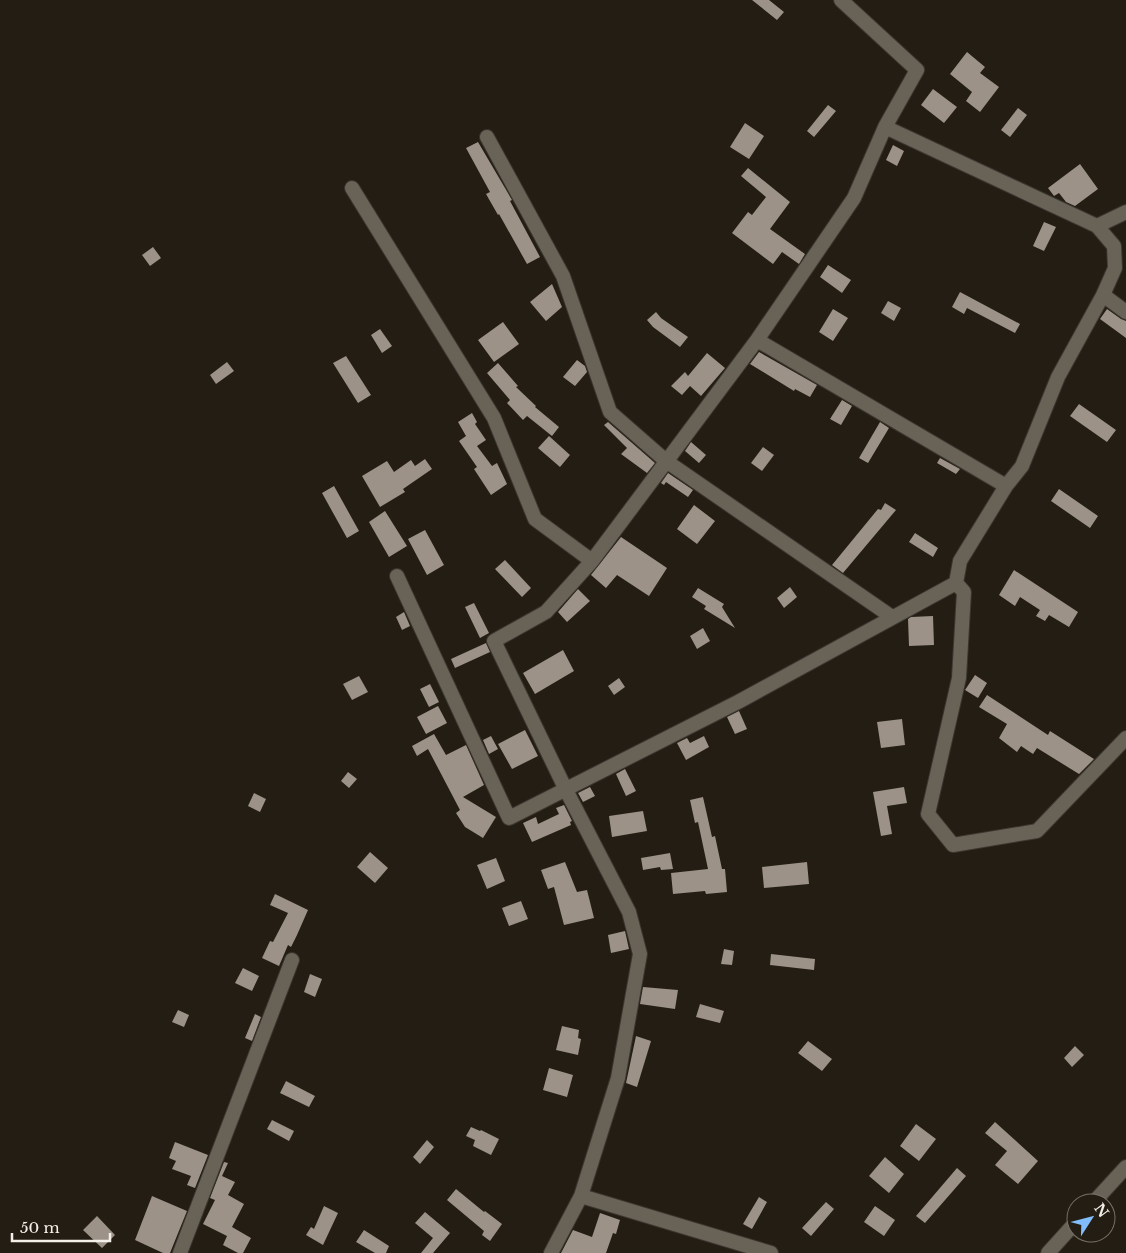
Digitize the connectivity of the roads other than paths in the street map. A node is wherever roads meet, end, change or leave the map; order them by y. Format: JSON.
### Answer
{"nodes":[{"id":1,"x":844,"y":1,"type":"edge"},
{"id":2,"x":885,"y":127,"type":"junction"},
{"id":3,"x":486,"y":137,"type":"dead end"},
{"id":4,"x":352,"y":188,"type":"dead end"},
{"id":5,"x":1126,"y":212,"type":"edge"},
{"id":6,"x":1097,"y":226,"type":"junction"},
{"id":7,"x":1103,"y":295,"type":"junction"},
{"id":8,"x":1126,"y":312,"type":"edge"},
{"id":9,"x":757,"y":340,"type":"junction"},
{"id":10,"x":666,"y":461,"type":"junction"},
{"id":11,"x":1006,"y":486,"type":"junction"},
{"id":12,"x":592,"y":562,"type":"junction"},
{"id":13,"x":397,"y":576,"type":"dead end"},
{"id":14,"x":956,"y":583,"type":"junction"},
{"id":15,"x":892,"y":617,"type":"junction"},
{"id":16,"x":1126,"y":738,"type":"edge"},
{"id":17,"x":566,"y":790,"type":"junction"},
{"id":18,"x":292,"y":960,"type":"dead end"},
{"id":19,"x":1126,"y":1167,"type":"edge"},
{"id":20,"x":1102,"y":1193,"type":"edge"},
{"id":21,"x":582,"y":1196,"type":"junction"},
{"id":22,"x":1066,"y":1233,"type":"edge"},
{"id":23,"x":738,"y":1248,"type":"edge"},
{"id":24,"x":180,"y":1253,"type":"edge"},
{"id":25,"x":551,"y":1253,"type":"edge"},
{"id":26,"x":772,"y":1253,"type":"edge"},
{"id":27,"x":1048,"y":1253,"type":"edge"}],
"edges":[{"from":1,"to":2,"type":"street"},
{"from":2,"to":6,"type":"street"},
{"from":2,"to":9,"type":"street"},
{"from":3,"to":10,"type":"street"},
{"from":4,"to":12,"type":"street"},
{"from":5,"to":6,"type":"street"},
{"from":6,"to":7,"type":"street"},
{"from":7,"to":8,"type":"street"},
{"from":7,"to":11,"type":"street"},
{"from":9,"to":10,"type":"street"},
{"from":9,"to":11,"type":"street"},
{"from":10,"to":12,"type":"street"},
{"from":10,"to":15,"type":"street"},
{"from":11,"to":14,"type":"street"},
{"from":12,"to":17,"type":"street"},
{"from":13,"to":17,"type":"street"},
{"from":14,"to":15,"type":"street"},
{"from":14,"to":16,"type":"street"},
{"from":15,"to":17,"type":"street"},
{"from":17,"to":21,"type":"street"},
{"from":18,"to":24,"type":"street"},
{"from":19,"to":20,"type":"street"},
{"from":21,"to":23,"type":"street"},
{"from":21,"to":25,"type":"street"},
{"from":22,"to":27,"type":"street"},
{"from":23,"to":26,"type":"street"}]}
